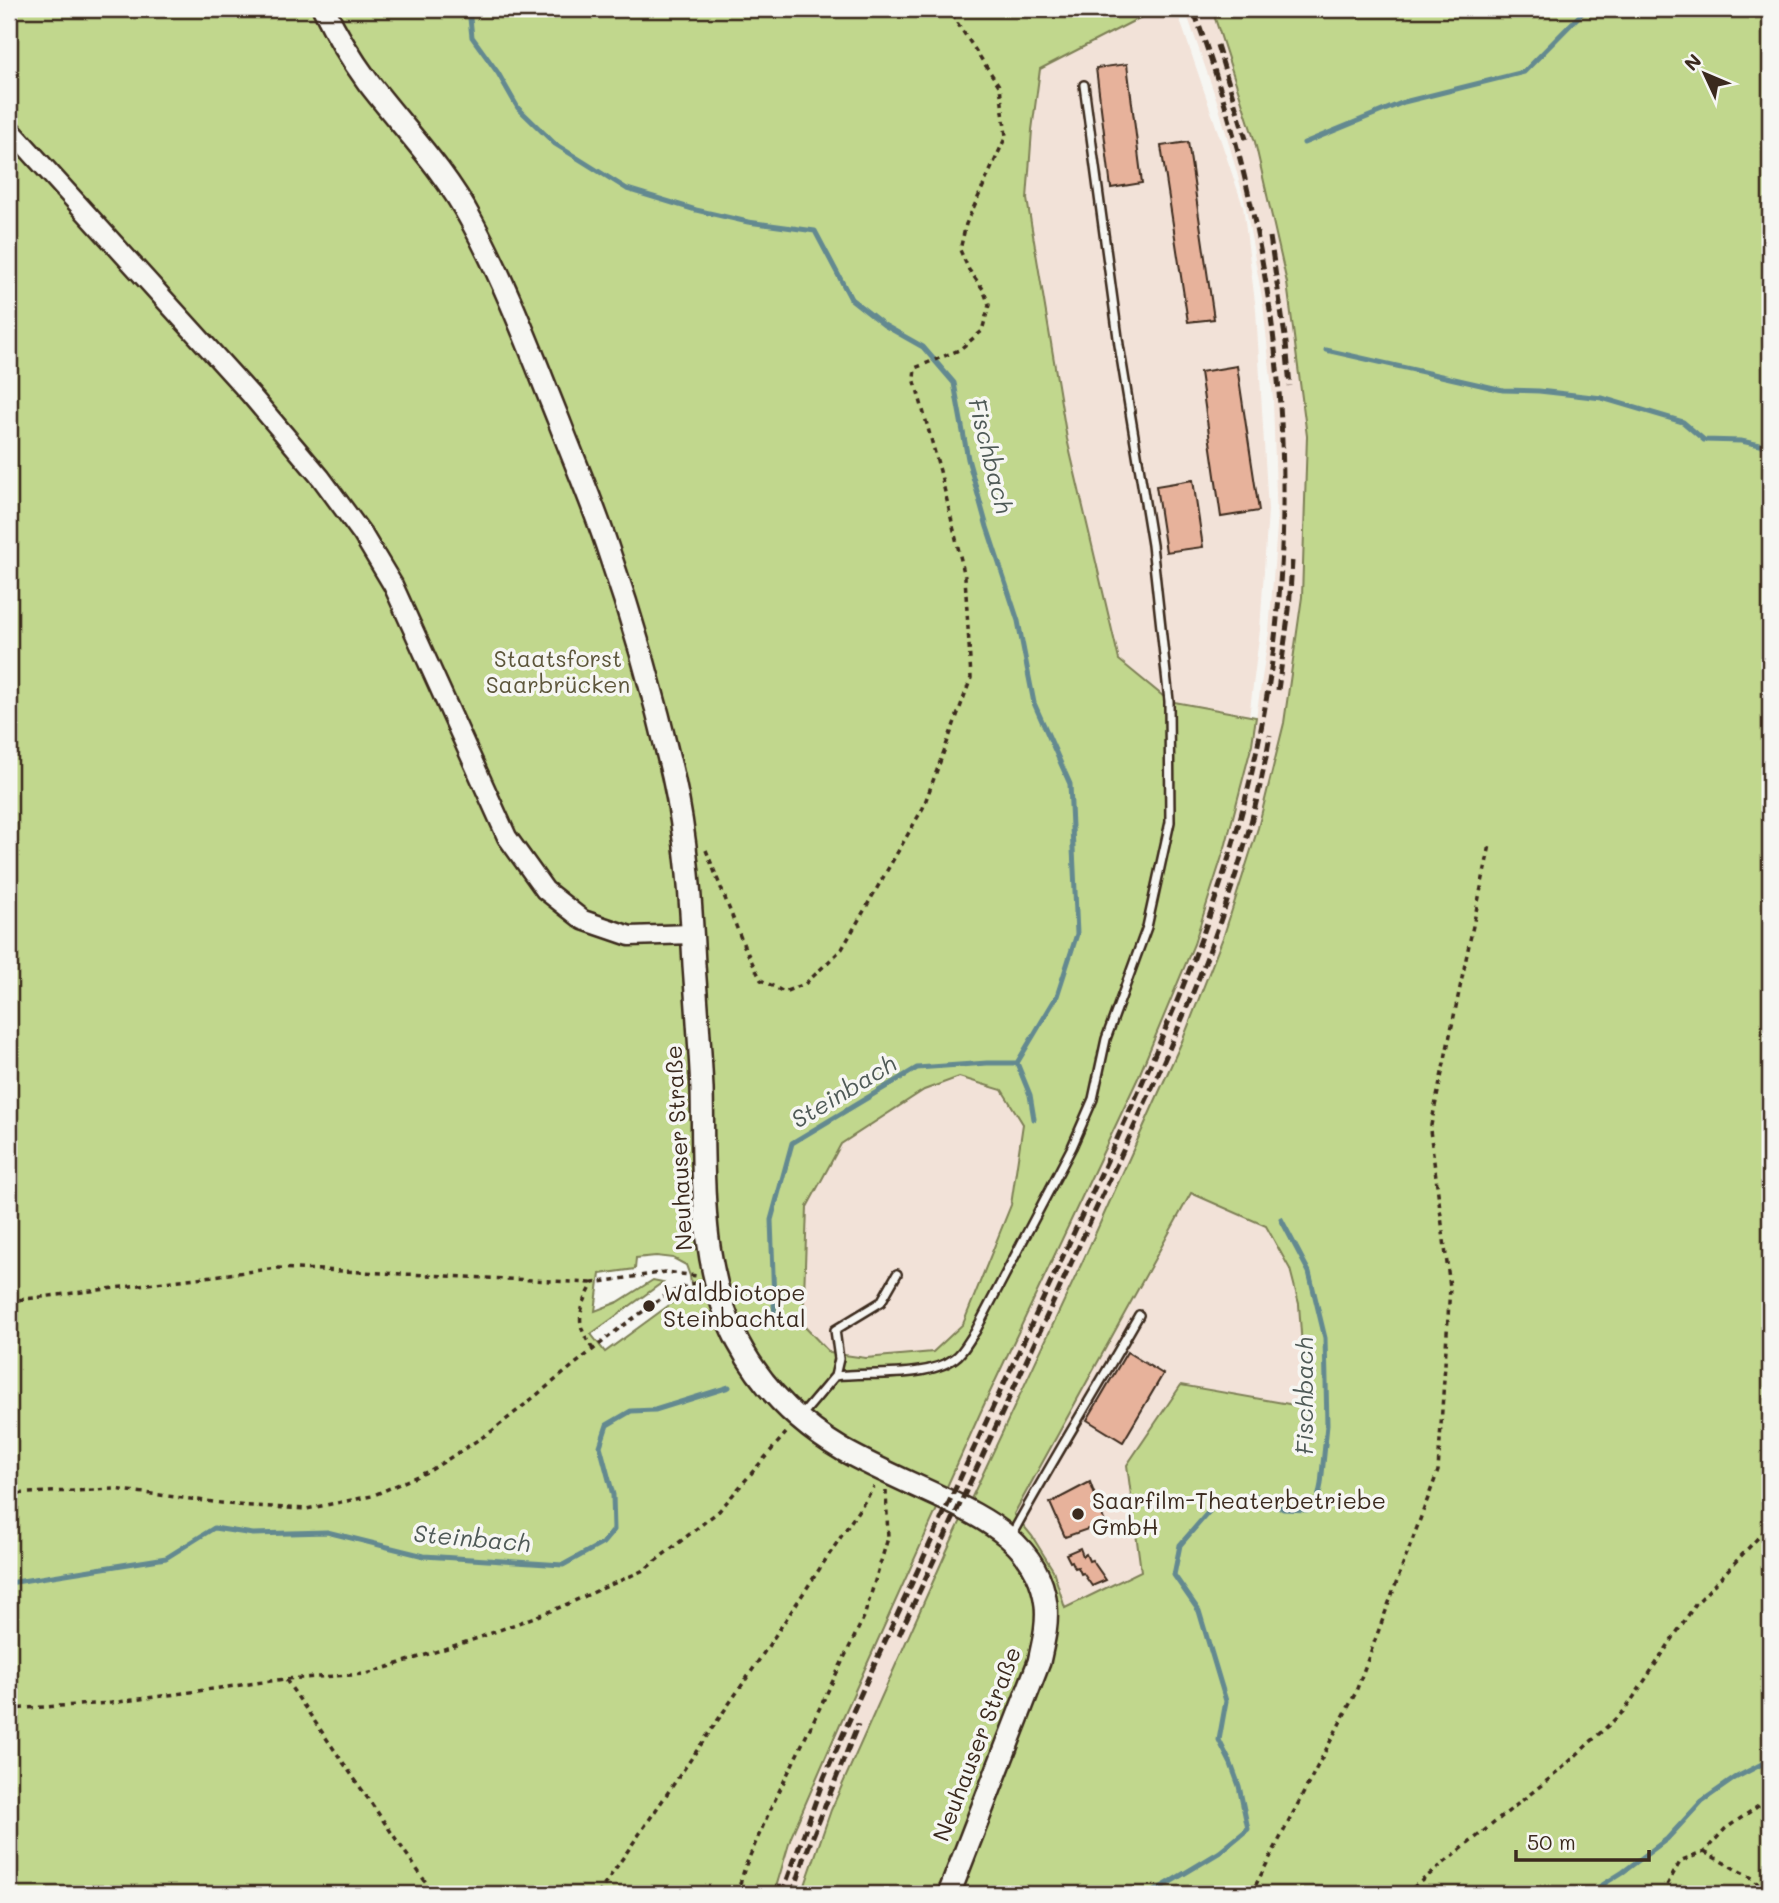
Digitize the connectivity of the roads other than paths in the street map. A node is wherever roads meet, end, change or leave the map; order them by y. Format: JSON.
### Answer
{"nodes":[{"id":1,"x":324,"y":9,"type":"edge"},
{"id":2,"x":1084,"y":85,"type":"dead end"},
{"id":3,"x":9,"y":128,"type":"edge"},
{"id":4,"x":692,"y":933,"type":"junction"},
{"id":5,"x":897,"y":1274,"type":"dead end"},
{"id":6,"x":1139,"y":1315,"type":"dead end"},
{"id":7,"x":835,"y":1376,"type":"junction"},
{"id":8,"x":799,"y":1418,"type":"junction"},
{"id":9,"x":1011,"y":1536,"type":"junction"},
{"id":10,"x":949,"y":1894,"type":"edge"}],
"edges":[{"from":1,"to":4,"type":"main road","name":"Neuhauser Straße"},
{"from":2,"to":7,"type":"lane"},
{"from":3,"to":4,"type":"street"},
{"from":4,"to":8,"type":"main road","name":"Neuhauser Straße"},
{"from":5,"to":7,"type":"lane"},
{"from":6,"to":9,"type":"lane"},
{"from":7,"to":8,"type":"lane"},
{"from":8,"to":9,"type":"main road","name":"Neuhauser Straße"},
{"from":9,"to":10,"type":"main road","name":"Neuhauser Straße"}]}
